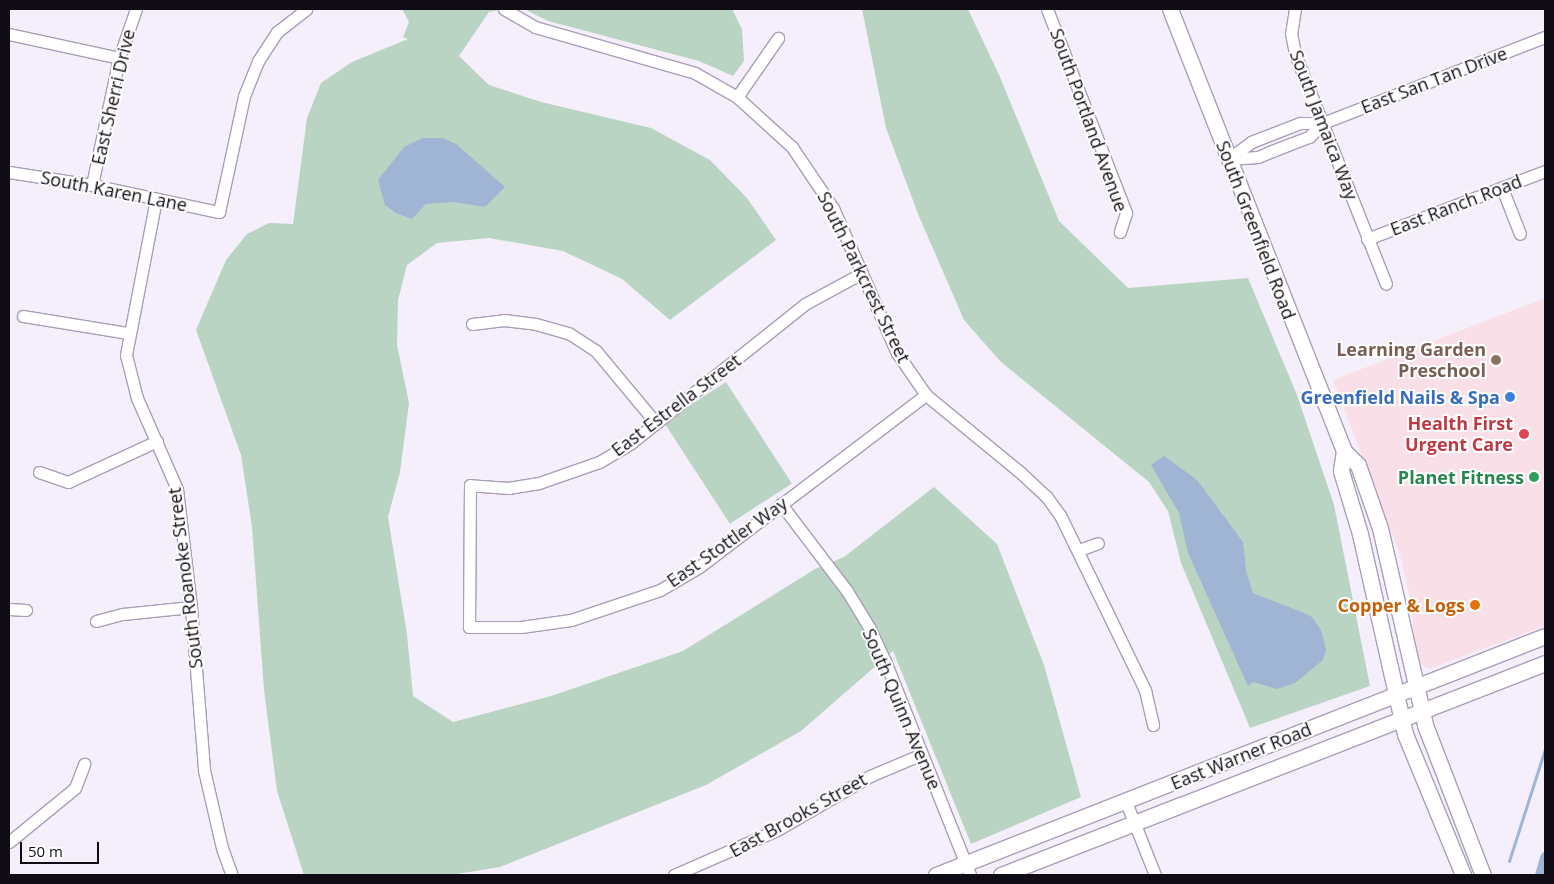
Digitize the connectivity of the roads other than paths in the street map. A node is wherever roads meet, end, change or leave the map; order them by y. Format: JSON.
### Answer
{"nodes":[{"id":1,"x":136,"y":9,"type":"edge"},
{"id":2,"x":306,"y":9,"type":"edge"},
{"id":3,"x":504,"y":9,"type":"edge"},
{"id":4,"x":1047,"y":9,"type":"edge"},
{"id":5,"x":1170,"y":9,"type":"edge"},
{"id":6,"x":1295,"y":9,"type":"edge"},
{"id":7,"x":9,"y":34,"type":"edge"},
{"id":8,"x":1545,"y":37,"type":"edge"},
{"id":9,"x":778,"y":38,"type":"dead end"},
{"id":10,"x":119,"y":58,"type":"junction"},
{"id":11,"x":737,"y":97,"type":"junction"},
{"id":12,"x":1323,"y":123,"type":"junction"},
{"id":13,"x":1228,"y":159,"type":"junction"},
{"id":14,"x":1545,"y":171,"type":"edge"},
{"id":15,"x":9,"y":172,"type":"edge"},
{"id":16,"x":92,"y":185,"type":"junction"},
{"id":17,"x":1502,"y":188,"type":"junction"},
{"id":18,"x":156,"y":199,"type":"junction"},
{"id":19,"x":1120,"y":232,"type":"dead end"},
{"id":20,"x":1520,"y":234,"type":"dead end"},
{"id":21,"x":1367,"y":239,"type":"junction"},
{"id":22,"x":862,"y":273,"type":"junction"},
{"id":23,"x":1386,"y":284,"type":"dead end"},
{"id":24,"x":23,"y":316,"type":"dead end"},
{"id":25,"x":472,"y":324,"type":"dead end"},
{"id":26,"x":128,"y":333,"type":"junction"},
{"id":27,"x":926,"y":395,"type":"junction"},
{"id":28,"x":656,"y":423,"type":"junction"},
{"id":29,"x":157,"y":441,"type":"junction"},
{"id":30,"x":1344,"y":451,"type":"junction"},
{"id":31,"x":39,"y":472,"type":"dead end"},
{"id":32,"x":781,"y":504,"type":"junction"},
{"id":33,"x":1098,"y":543,"type":"dead end"},
{"id":34,"x":1080,"y":550,"type":"junction"},
{"id":35,"x":191,"y":607,"type":"junction"},
{"id":36,"x":9,"y":610,"type":"edge"},
{"id":37,"x":26,"y":610,"type":"dead end"},
{"id":38,"x":96,"y":621,"type":"dead end"},
{"id":39,"x":469,"y":627,"type":"joint"},
{"id":40,"x":1545,"y":636,"type":"edge"},
{"id":41,"x":1545,"y":663,"type":"edge"},
{"id":42,"x":1415,"y":687,"type":"junction"},
{"id":43,"x":1395,"y":695,"type":"junction"},
{"id":44,"x":1421,"y":711,"type":"junction"},
{"id":45,"x":1401,"y":719,"type":"junction"},
{"id":46,"x":1153,"y":725,"type":"dead end"},
{"id":47,"x":922,"y":754,"type":"junction"},
{"id":48,"x":84,"y":764,"type":"dead end"},
{"id":49,"x":1126,"y":802,"type":"junction"},
{"id":50,"x":1134,"y":824,"type":"junction"},
{"id":51,"x":9,"y":842,"type":"edge"},
{"id":52,"x":967,"y":869,"type":"edge"},
{"id":53,"x":232,"y":875,"type":"edge"},
{"id":54,"x":674,"y":875,"type":"edge"},
{"id":55,"x":936,"y":875,"type":"edge"},
{"id":56,"x":1001,"y":875,"type":"edge"},
{"id":57,"x":1155,"y":875,"type":"edge"},
{"id":58,"x":1463,"y":875,"type":"edge"},
{"id":59,"x":1483,"y":875,"type":"edge"}],
"edges":[{"from":1,"to":10,"type":"street","name":"East Sherri Drive"},
{"from":2,"to":18,"type":"street","name":"South Karen Lane"},
{"from":3,"to":11,"type":"street","name":"South Parkcrest Street"},
{"from":4,"to":19,"type":"street","name":"South Portland Avenue"},
{"from":5,"to":13,"type":"main road","name":"South Greenfield Road"},
{"from":6,"to":12,"type":"street","name":"South Jamaica Way"},
{"from":7,"to":10,"type":"street"},
{"from":8,"to":12,"type":"street","name":"East San Tan Drive"},
{"from":9,"to":11,"type":"street"},
{"from":10,"to":16,"type":"street","name":"East Sherri Drive"},
{"from":11,"to":22,"type":"street","name":"South Parkcrest Street"},
{"from":12,"to":13,"type":"street","name":"East San Tan Drive"},
{"from":12,"to":13,"type":"street","name":"East San Tan Drive"},
{"from":12,"to":21,"type":"street","name":"South Jamaica Way"},
{"from":13,"to":30,"type":"main road","name":"South Greenfield Road"},
{"from":14,"to":17,"type":"street","name":"East Ranch Road"},
{"from":15,"to":16,"type":"street","name":"South Karen Lane"},
{"from":16,"to":18,"type":"street","name":"South Karen Lane"},
{"from":17,"to":20,"type":"street"},
{"from":17,"to":21,"type":"street","name":"East Ranch Road"},
{"from":18,"to":26,"type":"street","name":"South Roanoke Street"},
{"from":21,"to":23,"type":"street","name":"South Jamaica Way"},
{"from":22,"to":27,"type":"street","name":"South Parkcrest Street"},
{"from":22,"to":28,"type":"street","name":"East Estrella Street"},
{"from":24,"to":26,"type":"street"},
{"from":25,"to":28,"type":"street"},
{"from":26,"to":29,"type":"street","name":"South Roanoke Street"},
{"from":27,"to":32,"type":"street","name":"East Stottler Way"},
{"from":27,"to":34,"type":"street","name":"South Parkcrest Street"},
{"from":28,"to":39,"type":"street","name":"East Estrella Street"},
{"from":29,"to":31,"type":"street"},
{"from":29,"to":35,"type":"street","name":"South Roanoke Street"},
{"from":30,"to":42,"type":"main road","name":"South Greenfield Road"},
{"from":30,"to":43,"type":"main road","name":"South Greenfield Road"},
{"from":32,"to":39,"type":"street","name":"East Stottler Way"},
{"from":32,"to":47,"type":"street","name":"South Quinn Avenue"},
{"from":33,"to":34,"type":"street"},
{"from":34,"to":46,"type":"street","name":"South Parkcrest Street"},
{"from":35,"to":38,"type":"street"},
{"from":35,"to":53,"type":"street","name":"South Roanoke Street"},
{"from":36,"to":37,"type":"street"},
{"from":40,"to":42,"type":"main road","name":"East Warner Road"},
{"from":41,"to":44,"type":"main road","name":"East Warner Road"},
{"from":42,"to":43,"type":"main road","name":"East Warner Road"},
{"from":42,"to":44,"type":"main road","name":"South Greenfield Road"},
{"from":43,"to":45,"type":"main road","name":"South Greenfield Road"},
{"from":43,"to":49,"type":"main road","name":"East Warner Road"},
{"from":44,"to":45,"type":"main road","name":"East Warner Road"},
{"from":44,"to":59,"type":"main road","name":"South Greenfield Road"},
{"from":45,"to":50,"type":"main road","name":"East Warner Road"},
{"from":45,"to":58,"type":"main road","name":"South Greenfield Road"},
{"from":47,"to":52,"type":"street","name":"South Quinn Avenue"},
{"from":47,"to":54,"type":"street","name":"East Brooks Street"},
{"from":48,"to":51,"type":"street"},
{"from":49,"to":50,"type":"street"},
{"from":49,"to":52,"type":"main road","name":"East Warner Road"},
{"from":50,"to":56,"type":"main road","name":"East Warner Road"},
{"from":50,"to":57,"type":"street"},
{"from":52,"to":55,"type":"main road","name":"East Warner Road"}]}
